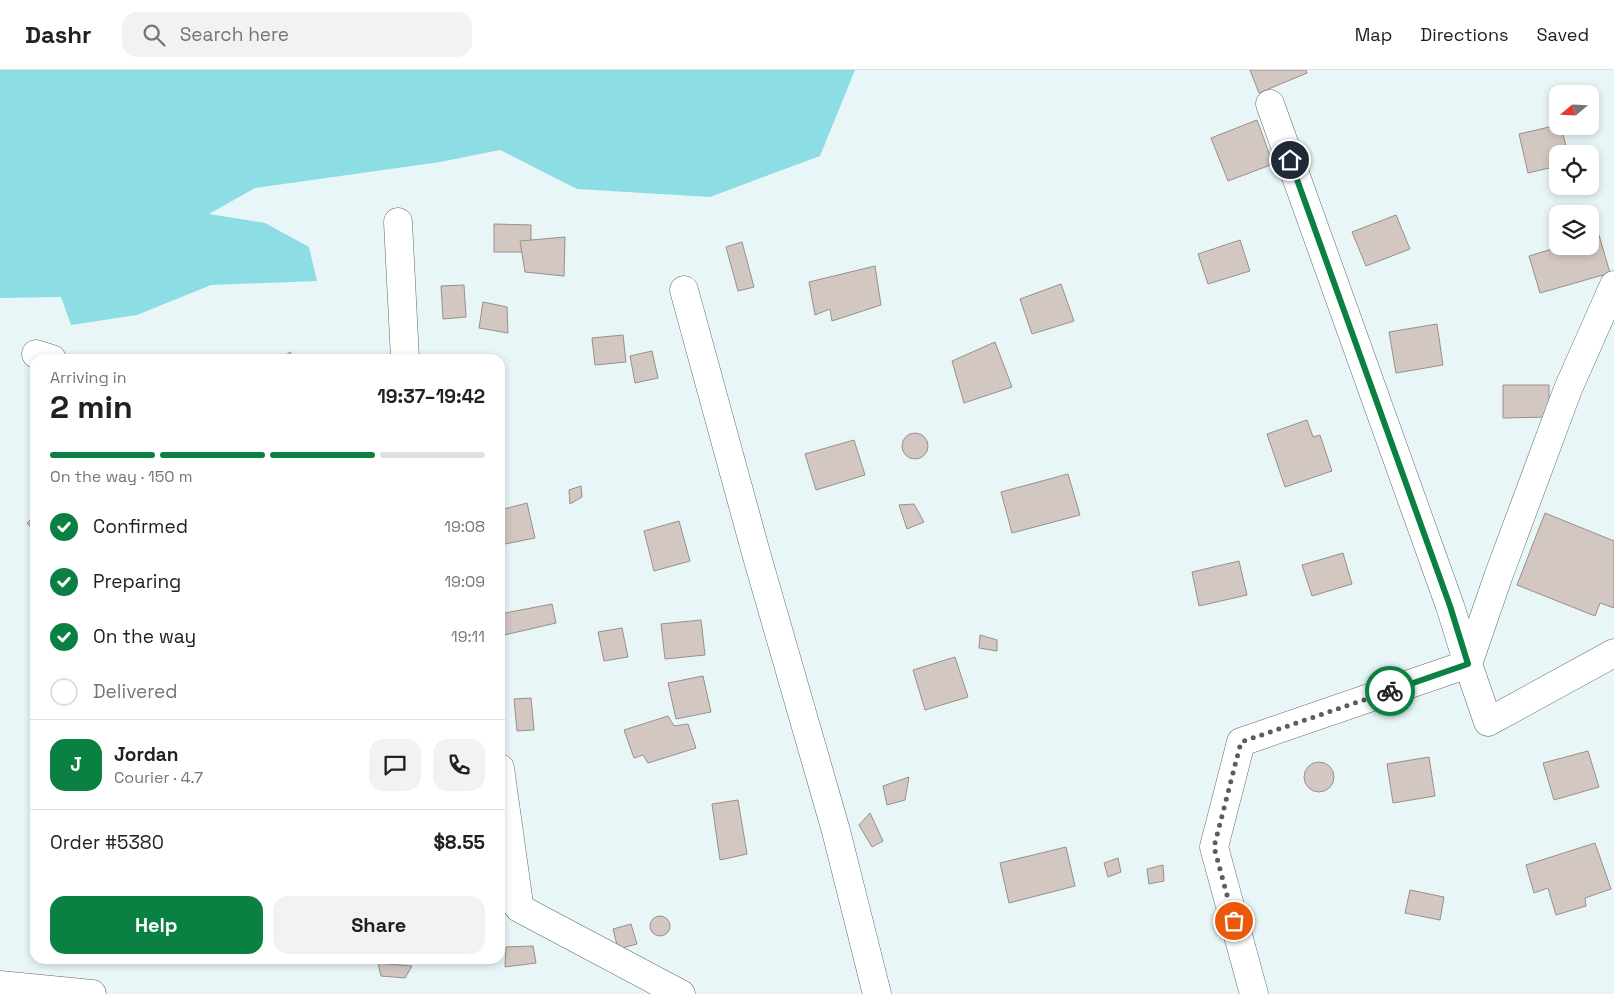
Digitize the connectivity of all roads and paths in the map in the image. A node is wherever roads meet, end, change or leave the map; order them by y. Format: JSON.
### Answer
{"nodes":[{"id":1,"x":1270,"y":104,"type":"dead end"},
{"id":2,"x":398,"y":222,"type":"dead end"},
{"id":3,"x":1614,"y":286,"type":"edge"},
{"id":4,"x":684,"y":290,"type":"dead end"},
{"id":5,"x":405,"y":354,"type":"edge"},
{"id":6,"x":1614,"y":653,"type":"edge"},
{"id":7,"x":1468,"y":664,"type":"junction"},
{"id":8,"x":505,"y":803,"type":"edge"},
{"id":9,"x":505,"y":887,"type":"edge"},
{"id":10,"x":520,"y":908,"type":"junction"},
{"id":11,"x":0,"y":985,"type":"edge"},
{"id":12,"x":92,"y":994,"type":"edge"},
{"id":13,"x":681,"y":994,"type":"edge"},
{"id":14,"x":877,"y":994,"type":"edge"},
{"id":15,"x":1254,"y":994,"type":"edge"}],
"edges":[{"from":1,"to":7,"type":"street"},
{"from":2,"to":5,"type":"street"},
{"from":3,"to":7,"type":"street"},
{"from":4,"to":14,"type":"street"},
{"from":6,"to":7,"type":"street"},
{"from":7,"to":15,"type":"street"},
{"from":8,"to":10,"type":"street"},
{"from":9,"to":10,"type":"street"},
{"from":10,"to":13,"type":"street"},
{"from":11,"to":12,"type":"street"}]}
